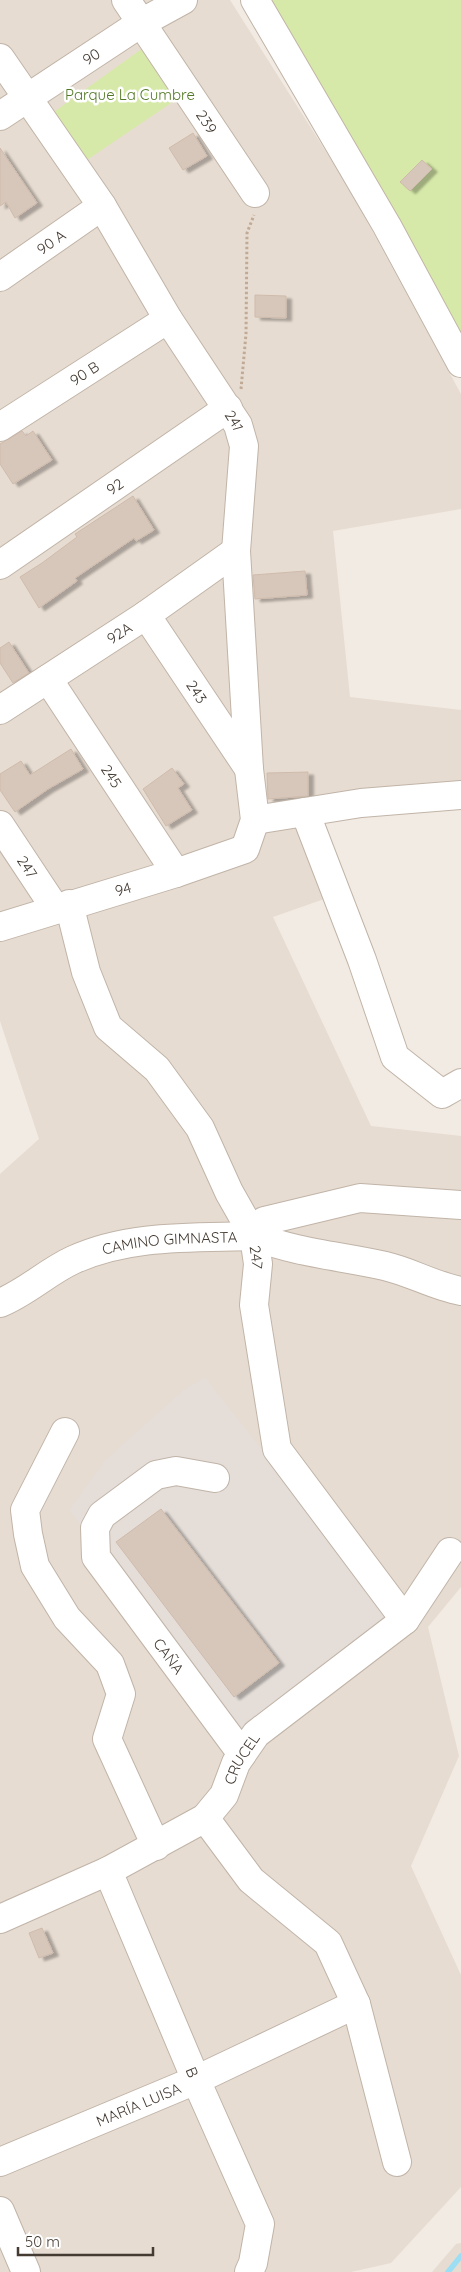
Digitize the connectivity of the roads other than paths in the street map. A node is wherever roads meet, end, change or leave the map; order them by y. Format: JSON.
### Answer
{"nodes":[{"id":1,"x":126,"y":0,"type":"edge"},
{"id":2,"x":183,"y":0,"type":"edge"},
{"id":3,"x":255,"y":0,"type":"edge"},
{"id":4,"x":142,"y":23,"type":"junction"},
{"id":5,"x":0,"y":58,"type":"edge"},
{"id":6,"x":26,"y":98,"type":"junction"},
{"id":7,"x":0,"y":116,"type":"edge"},
{"id":8,"x":255,"y":193,"type":"road end"},
{"id":9,"x":102,"y":206,"type":"junction"},
{"id":10,"x":0,"y":277,"type":"edge"},
{"id":11,"x":168,"y":319,"type":"junction"},
{"id":12,"x":461,"y":363,"type":"edge"},
{"id":13,"x":233,"y":417,"type":"junction"},
{"id":14,"x":0,"y":427,"type":"edge"},
{"id":15,"x":236,"y":551,"type":"junction"},
{"id":16,"x":0,"y":565,"type":"edge"},
{"id":17,"x":146,"y":614,"type":"junction"},
{"id":18,"x":48,"y":679,"type":"junction"},
{"id":19,"x":0,"y":710,"type":"edge"},
{"id":20,"x":249,"y":769,"type":"junction"},
{"id":21,"x":461,"y":795,"type":"edge"},
{"id":22,"x":305,"y":812,"type":"junction"},
{"id":23,"x":255,"y":820,"type":"junction"},
{"id":24,"x":0,"y":825,"type":"edge"},
{"id":25,"x":245,"y":849,"type":"joint"},
{"id":26,"x":176,"y":873,"type":"junction"},
{"id":27,"x":62,"y":906,"type":"junction"},
{"id":28,"x":0,"y":927,"type":"edge"},
{"id":29,"x":461,"y":1083,"type":"edge"},
{"id":30,"x":461,"y":1205,"type":"edge"},
{"id":31,"x":254,"y":1236,"type":"junction"},
{"id":32,"x":461,"y":1291,"type":"edge"},
{"id":33,"x":0,"y":1302,"type":"edge"},
{"id":34,"x":65,"y":1432,"type":"dead end"},
{"id":35,"x":216,"y":1478,"type":"dead end"},
{"id":36,"x":450,"y":1552,"type":"dead end"},
{"id":37,"x":405,"y":1620,"type":"junction"},
{"id":38,"x":242,"y":1754,"type":"junction"},
{"id":39,"x":205,"y":1818,"type":"junction"},
{"id":40,"x":156,"y":1846,"type":"junction"},
{"id":41,"x":108,"y":1871,"type":"junction"},
{"id":42,"x":0,"y":1919,"type":"edge"},
{"id":43,"x":356,"y":2004,"type":"junction"},
{"id":44,"x":196,"y":2080,"type":"junction"},
{"id":45,"x":0,"y":2162,"type":"edge"},
{"id":46,"x":397,"y":2162,"type":"dead end"},
{"id":47,"x":3,"y":2229,"type":"edge"},
{"id":48,"x":26,"y":2272,"type":"edge"},
{"id":49,"x":249,"y":2272,"type":"edge"}],
"edges":[{"from":1,"to":4,"type":"street","name":"239"},
{"from":2,"to":4,"type":"street","name":"90"},
{"from":3,"to":12,"type":"street"},
{"from":4,"to":6,"type":"street","name":"90"},
{"from":4,"to":8,"type":"street","name":"239"},
{"from":5,"to":6,"type":"street","name":"241"},
{"from":6,"to":7,"type":"street","name":"90"},
{"from":6,"to":9,"type":"street","name":"241"},
{"from":9,"to":10,"type":"street","name":"90 A"},
{"from":9,"to":11,"type":"street","name":"241"},
{"from":11,"to":13,"type":"street","name":"241"},
{"from":11,"to":14,"type":"street","name":"90 B"},
{"from":13,"to":15,"type":"street","name":"241"},
{"from":13,"to":16,"type":"street","name":"92"},
{"from":15,"to":17,"type":"street","name":"92A"},
{"from":15,"to":20,"type":"street","name":"241"},
{"from":17,"to":18,"type":"street","name":"92A"},
{"from":17,"to":20,"type":"street","name":"243"},
{"from":18,"to":19,"type":"street","name":"92A"},
{"from":18,"to":26,"type":"street","name":"245"},
{"from":20,"to":23,"type":"street","name":"241"},
{"from":21,"to":22,"type":"street"},
{"from":22,"to":23,"type":"street"},
{"from":22,"to":29,"type":"street"},
{"from":23,"to":25,"type":"street","name":"241"},
{"from":24,"to":27,"type":"street","name":"247"},
{"from":25,"to":26,"type":"street","name":"94"},
{"from":26,"to":27,"type":"street","name":"94"},
{"from":27,"to":28,"type":"street","name":"94"},
{"from":27,"to":31,"type":"street","name":"247"},
{"from":30,"to":31,"type":"street","name":"CAMINO GIMNASTA"},
{"from":31,"to":32,"type":"street"},
{"from":31,"to":33,"type":"street","name":"CAMINO GIMNASTA"},
{"from":31,"to":37,"type":"street","name":"247"},
{"from":34,"to":40,"type":"street"},
{"from":35,"to":38,"type":"street","name":"CAÑA"},
{"from":36,"to":37,"type":"street","name":"CRUCEL"},
{"from":37,"to":38,"type":"street","name":"CRUCEL"},
{"from":38,"to":39,"type":"street","name":"CRUCEL"},
{"from":39,"to":40,"type":"street","name":"CRUCEL"},
{"from":39,"to":43,"type":"street"},
{"from":40,"to":41,"type":"street","name":"CRUCEL"},
{"from":41,"to":42,"type":"street","name":"CRUCEL"},
{"from":41,"to":44,"type":"street","name":"B"},
{"from":43,"to":44,"type":"street","name":"MARÍA LUISA"},
{"from":43,"to":46,"type":"street"},
{"from":44,"to":45,"type":"street","name":"MARÍA LUISA"},
{"from":44,"to":49,"type":"street","name":"B"},
{"from":47,"to":48,"type":"street"}]}
